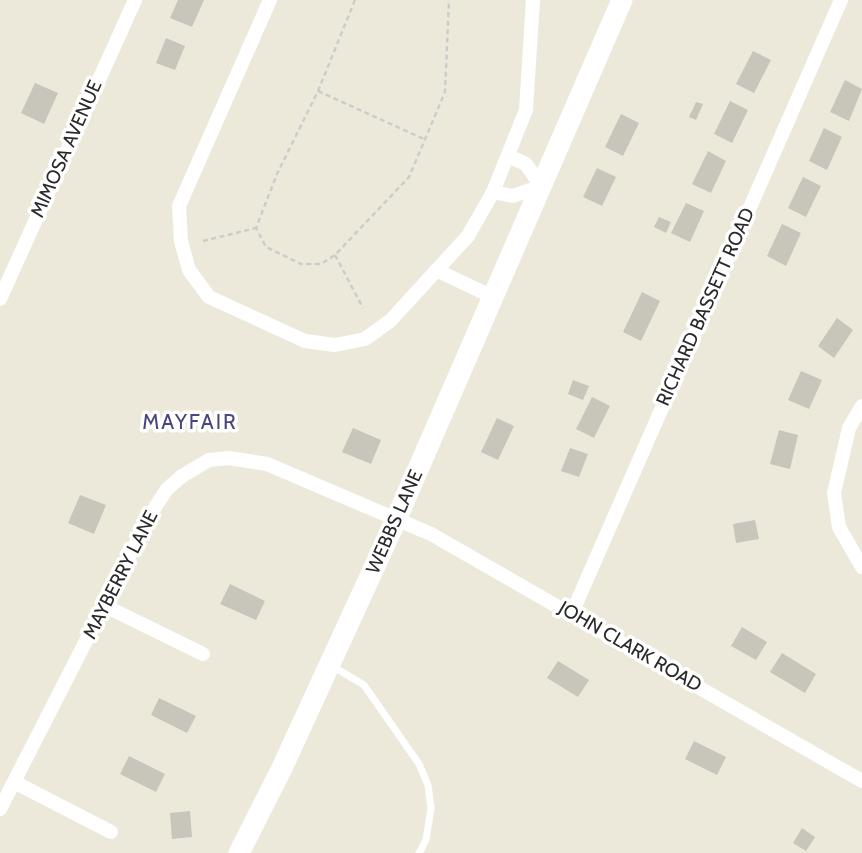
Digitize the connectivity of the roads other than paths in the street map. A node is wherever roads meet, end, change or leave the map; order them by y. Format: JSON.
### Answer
{"nodes":[{"id":1,"x":135,"y":0,"type":"edge"},
{"id":2,"x":270,"y":0,"type":"edge"},
{"id":3,"x":533,"y":0,"type":"edge"},
{"id":4,"x":622,"y":0,"type":"edge"},
{"id":5,"x":841,"y":0,"type":"edge"},
{"id":6,"x":508,"y":156,"type":"junction"},
{"id":7,"x":541,"y":186,"type":"junction"},
{"id":8,"x":494,"y":192,"type":"junction"},
{"id":9,"x":436,"y":270,"type":"junction"},
{"id":10,"x":493,"y":297,"type":"junction"},
{"id":11,"x":0,"y":299,"type":"edge"},
{"id":12,"x":862,"y":406,"type":"edge"},
{"id":13,"x":396,"y":520,"type":"junction"},
{"id":14,"x":862,"y":567,"type":"edge"},
{"id":15,"x":105,"y":606,"type":"junction"},
{"id":16,"x":572,"y":613,"type":"junction"},
{"id":17,"x":203,"y":654,"type":"dead end"},
{"id":18,"x":330,"y":665,"type":"junction"},
{"id":19,"x":862,"y":781,"type":"edge"},
{"id":20,"x":14,"y":782,"type":"junction"},
{"id":21,"x":0,"y":809,"type":"edge"},
{"id":22,"x":111,"y":832,"type":"dead end"},
{"id":23,"x":239,"y":853,"type":"edge"},
{"id":24,"x":419,"y":853,"type":"edge"}],
"edges":[{"from":1,"to":11,"type":"street","name":"MIMOSA AVENUE"},
{"from":2,"to":9,"type":"street"},
{"from":3,"to":6,"type":"street"},
{"from":4,"to":7,"type":"street","name":"WEBBS LANE"},
{"from":5,"to":16,"type":"street","name":"RICHARD BASSETT ROAD"},
{"from":6,"to":7,"type":"street"},
{"from":6,"to":8,"type":"street"},
{"from":7,"to":8,"type":"street"},
{"from":7,"to":10,"type":"street","name":"WEBBS LANE"},
{"from":8,"to":9,"type":"street"},
{"from":9,"to":10,"type":"street"},
{"from":10,"to":13,"type":"street","name":"WEBBS LANE"},
{"from":12,"to":14,"type":"street"},
{"from":13,"to":15,"type":"street","name":"MAYBERRY LANE"},
{"from":13,"to":16,"type":"street","name":"JOHN CLARK ROAD"},
{"from":13,"to":18,"type":"street","name":"WEBBS LANE"},
{"from":15,"to":17,"type":"street"},
{"from":15,"to":20,"type":"street","name":"MAYBERRY LANE"},
{"from":16,"to":19,"type":"street","name":"JOHN CLARK ROAD"},
{"from":18,"to":23,"type":"street","name":"WEBBS LANE"},
{"from":18,"to":24,"type":"lane"},
{"from":20,"to":21,"type":"street","name":"MAYBERRY LANE"},
{"from":20,"to":22,"type":"street"}]}
